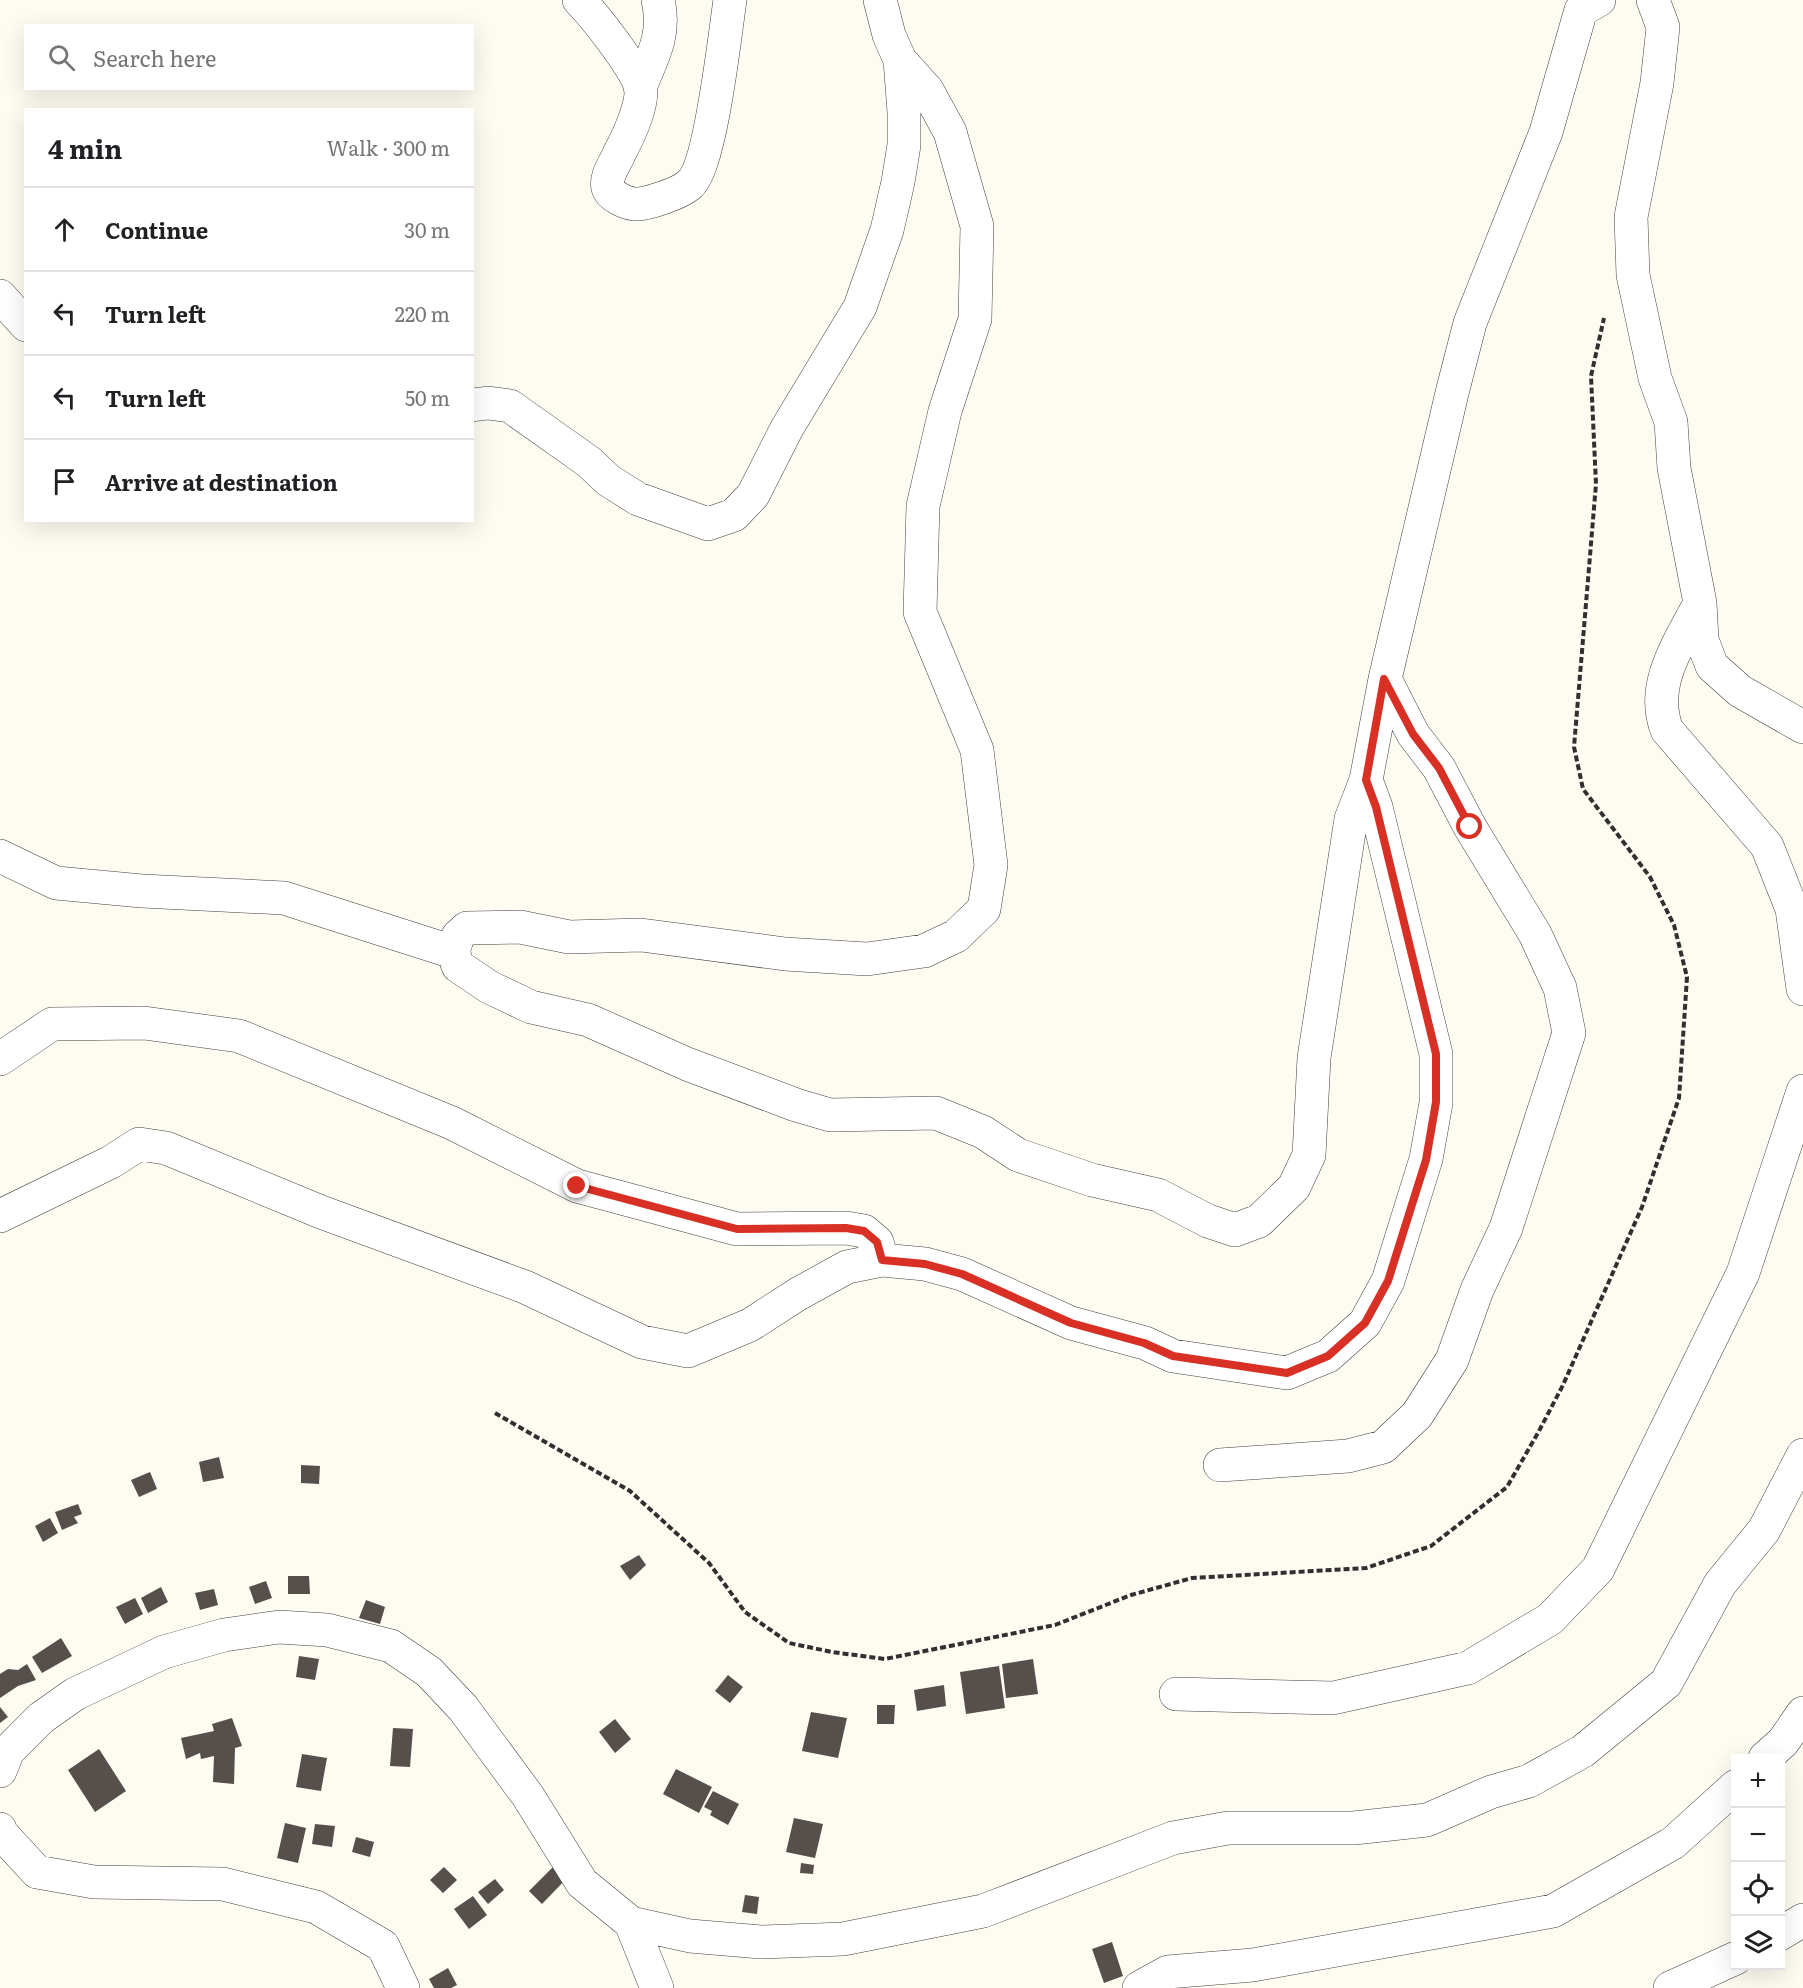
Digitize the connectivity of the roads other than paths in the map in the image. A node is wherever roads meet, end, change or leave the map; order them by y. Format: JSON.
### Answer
{"nodes":[{"id":1,"x":579,"y":0,"type":"edge"},
{"id":2,"x":658,"y":0,"type":"edge"},
{"id":3,"x":730,"y":0,"type":"edge"},
{"id":4,"x":880,"y":0,"type":"edge"},
{"id":5,"x":1599,"y":0,"type":"edge"},
{"id":6,"x":1653,"y":0,"type":"edge"},
{"id":7,"x":900,"y":60,"type":"junction"},
{"id":8,"x":640,"y":87,"type":"junction"},
{"id":9,"x":0,"y":296,"type":"edge"},
{"id":10,"x":15,"y":320,"type":"edge"},
{"id":11,"x":474,"y":405,"type":"edge"},
{"id":12,"x":1700,"y":603,"type":"junction"},
{"id":13,"x":1384,"y":679,"type":"junction"},
{"id":14,"x":1803,"y":726,"type":"edge"},
{"id":15,"x":1366,"y":780,"type":"junction"},
{"id":16,"x":1,"y":857,"type":"edge"},
{"id":17,"x":453,"y":952,"type":"junction"},
{"id":18,"x":1803,"y":989,"type":"edge"},
{"id":19,"x":0,"y":1059,"type":"edge"},
{"id":20,"x":1803,"y":1091,"type":"edge"},
{"id":21,"x":0,"y":1216,"type":"edge"},
{"id":22,"x":882,"y":1260,"type":"junction"},
{"id":23,"x":1803,"y":1455,"type":"edge"},
{"id":24,"x":1220,"y":1464,"type":"dead end"},
{"id":25,"x":1176,"y":1694,"type":"dead end"},
{"id":26,"x":1803,"y":1713,"type":"edge"},
{"id":27,"x":1770,"y":1754,"type":"edge"},
{"id":28,"x":0,"y":1771,"type":"edge"},
{"id":29,"x":1731,"y":1791,"type":"edge"},
{"id":30,"x":0,"y":1829,"type":"edge"},
{"id":31,"x":1803,"y":1920,"type":"edge"},
{"id":32,"x":632,"y":1923,"type":"junction"},
{"id":33,"x":1785,"y":1931,"type":"edge"},
{"id":34,"x":1731,"y":1960,"type":"edge"},
{"id":35,"x":403,"y":1988,"type":"edge"},
{"id":36,"x":657,"y":1988,"type":"edge"},
{"id":37,"x":1139,"y":1988,"type":"edge"},
{"id":38,"x":1670,"y":1988,"type":"edge"}],
"edges":[{"from":1,"to":8,"type":"street"},
{"from":2,"to":8,"type":"street"},
{"from":3,"to":8,"type":"street"},
{"from":4,"to":7,"type":"street"},
{"from":5,"to":13,"type":"street"},
{"from":6,"to":12,"type":"street"},
{"from":7,"to":11,"type":"street"},
{"from":7,"to":17,"type":"street"},
{"from":9,"to":10,"type":"street"},
{"from":12,"to":14,"type":"street"},
{"from":12,"to":18,"type":"street"},
{"from":13,"to":15,"type":"street"},
{"from":13,"to":24,"type":"street"},
{"from":15,"to":17,"type":"street"},
{"from":15,"to":22,"type":"street"},
{"from":16,"to":17,"type":"street"},
{"from":19,"to":22,"type":"street"},
{"from":20,"to":25,"type":"street"},
{"from":21,"to":22,"type":"street"},
{"from":23,"to":32,"type":"street"},
{"from":26,"to":27,"type":"street"},
{"from":28,"to":32,"type":"street"},
{"from":29,"to":37,"type":"street"},
{"from":30,"to":35,"type":"street"},
{"from":31,"to":33,"type":"street"},
{"from":32,"to":36,"type":"street"},
{"from":34,"to":38,"type":"street"}]}
